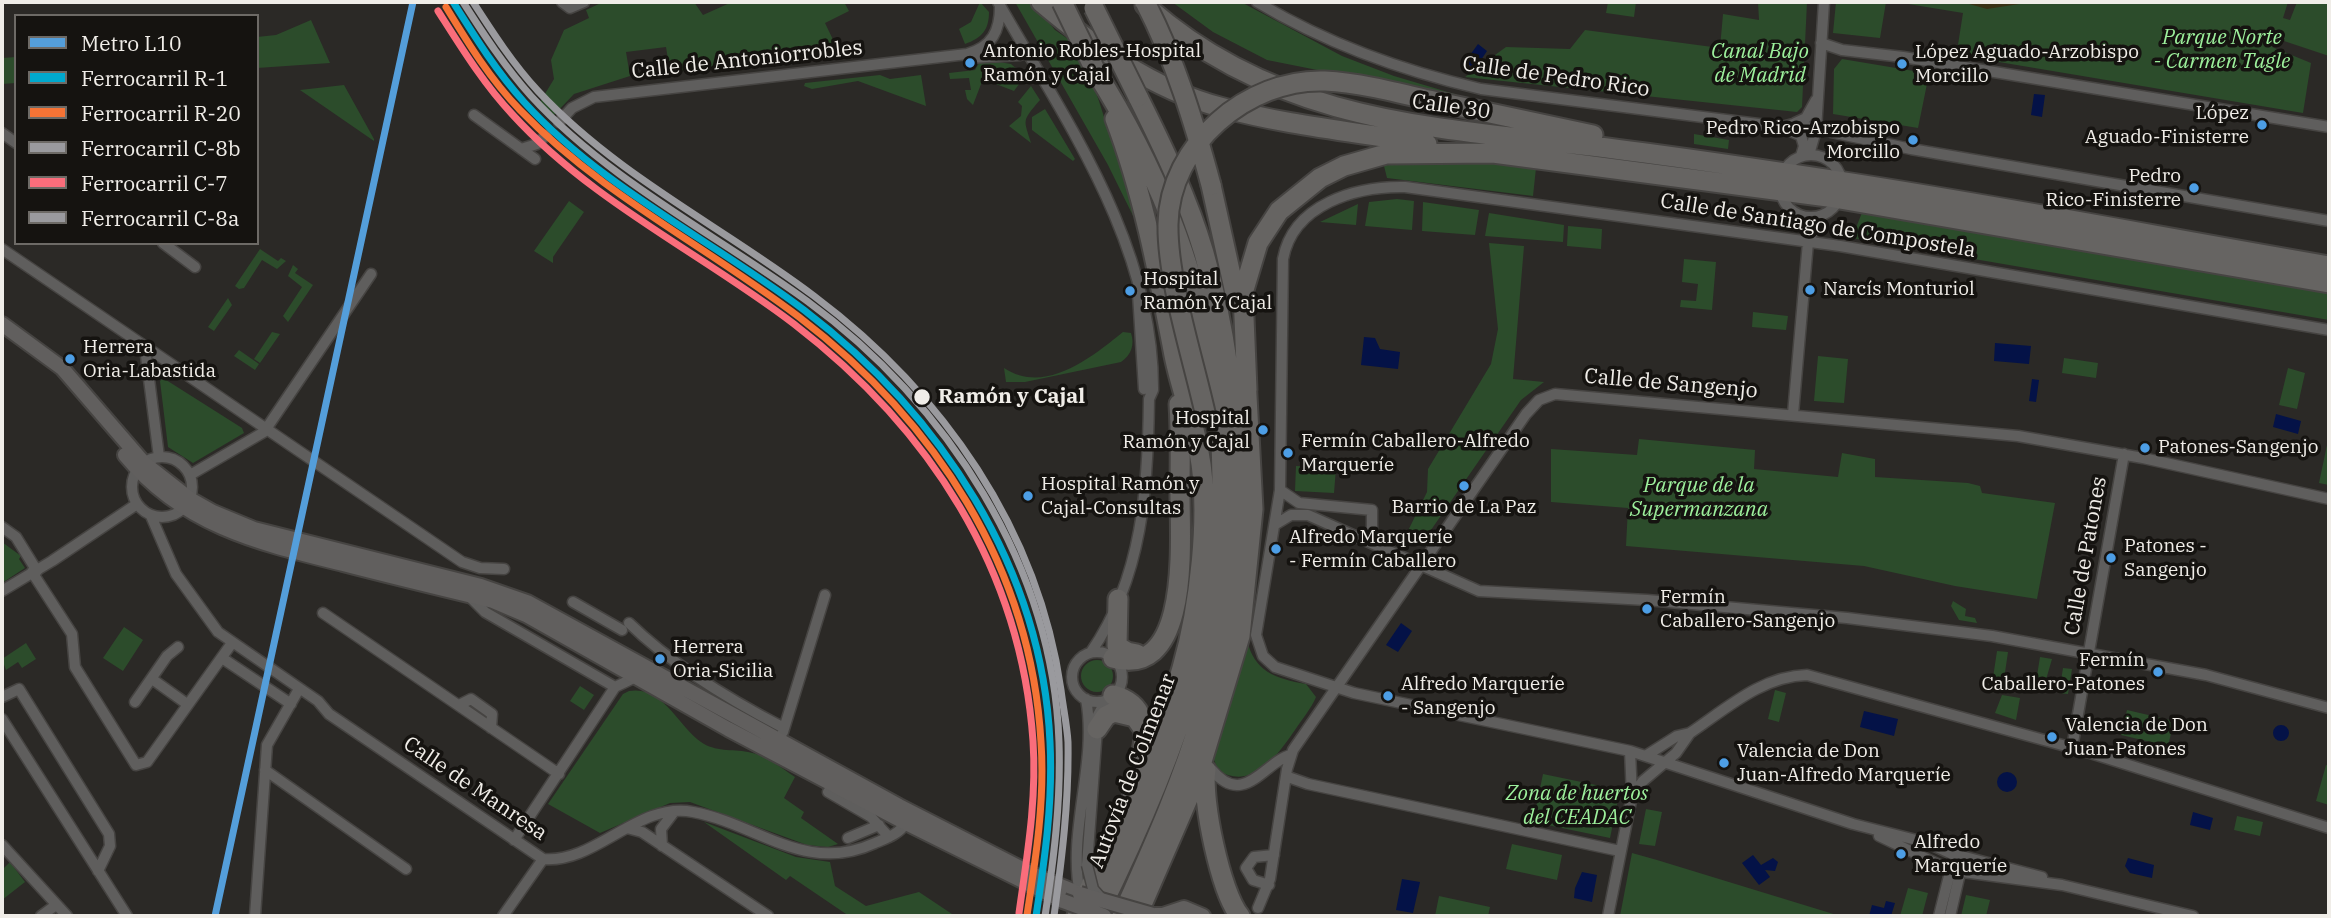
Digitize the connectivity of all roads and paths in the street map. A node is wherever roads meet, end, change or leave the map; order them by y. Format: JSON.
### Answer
{"nodes":[{"id":1,"x":562,"y":2,"type":"edge"},
{"id":2,"x":584,"y":2,"type":"edge"},
{"id":3,"x":1041,"y":2,"type":"edge"},
{"id":4,"x":1062,"y":2,"type":"edge"},
{"id":5,"x":1143,"y":2,"type":"edge"},
{"id":6,"x":1157,"y":2,"type":"edge"},
{"id":7,"x":1257,"y":2,"type":"edge"},
{"id":8,"x":1824,"y":2,"type":"edge"},
{"id":9,"x":999,"y":4,"type":"edge"},
{"id":10,"x":1092,"y":5,"type":"edge"},
{"id":11,"x":1821,"y":43,"type":"junction"},
{"id":12,"x":1026,"y":52,"type":"junction"},
{"id":13,"x":949,"y":58,"type":"junction"},
{"id":14,"x":1096,"y":72,"type":"junction"},
{"id":15,"x":1817,"y":96,"type":"junction"},
{"id":16,"x":474,"y":115,"type":"dead end"},
{"id":17,"x":559,"y":122,"type":"dead end"},
{"id":18,"x":1793,"y":124,"type":"junction"},
{"id":19,"x":1782,"y":127,"type":"junction"},
{"id":20,"x":2329,"y":127,"type":"edge"},
{"id":21,"x":1816,"y":130,"type":"junction"},
{"id":22,"x":546,"y":135,"type":"dead end"},
{"id":23,"x":537,"y":144,"type":"junction"},
{"id":24,"x":1584,"y":145,"type":"junction"},
{"id":25,"x":521,"y":149,"type":"junction"},
{"id":26,"x":1493,"y":153,"type":"junction"},
{"id":27,"x":1805,"y":155,"type":"junction"},
{"id":28,"x":1824,"y":157,"type":"junction"},
{"id":29,"x":1170,"y":161,"type":"junction"},
{"id":30,"x":1754,"y":169,"type":"junction"},
{"id":31,"x":1781,"y":183,"type":"junction"},
{"id":32,"x":1841,"y":190,"type":"junction"},
{"id":33,"x":1801,"y":215,"type":"junction"},
{"id":34,"x":1821,"y":216,"type":"junction"},
{"id":35,"x":2329,"y":221,"type":"edge"},
{"id":36,"x":1808,"y":242,"type":"junction"},
{"id":37,"x":166,"y":245,"type":"edge"},
{"id":38,"x":2,"y":249,"type":"edge"},
{"id":39,"x":2329,"y":266,"type":"edge"},
{"id":40,"x":195,"y":267,"type":"dead end"},
{"id":41,"x":371,"y":274,"type":"dead end"},
{"id":42,"x":2329,"y":283,"type":"edge"},
{"id":43,"x":1138,"y":287,"type":"junction"},
{"id":44,"x":2,"y":324,"type":"edge"},
{"id":45,"x":2329,"y":330,"type":"edge"},
{"id":46,"x":2,"y":335,"type":"edge"},
{"id":47,"x":145,"y":348,"type":"junction"},
{"id":48,"x":1174,"y":357,"type":"junction"},
{"id":49,"x":1247,"y":390,"type":"junction"},
{"id":50,"x":1149,"y":392,"type":"junction"},
{"id":51,"x":1793,"y":414,"type":"junction"},
{"id":52,"x":267,"y":428,"type":"junction"},
{"id":53,"x":2124,"y":454,"type":"junction"},
{"id":54,"x":159,"y":457,"type":"junction"},
{"id":55,"x":141,"y":467,"type":"junction"},
{"id":56,"x":190,"y":475,"type":"junction"},
{"id":57,"x":1280,"y":490,"type":"junction"},
{"id":58,"x":2329,"y":499,"type":"edge"},
{"id":59,"x":187,"y":503,"type":"junction"},
{"id":60,"x":136,"y":504,"type":"junction"},
{"id":61,"x":1308,"y":509,"type":"junction"},
{"id":62,"x":151,"y":516,"type":"junction"},
{"id":63,"x":171,"y":517,"type":"junction"},
{"id":64,"x":1276,"y":524,"type":"junction"},
{"id":65,"x":2,"y":527,"type":"edge"},
{"id":66,"x":1372,"y":541,"type":"junction"},
{"id":67,"x":164,"y":550,"type":"junction"},
{"id":68,"x":1215,"y":565,"type":"junction"},
{"id":69,"x":1422,"y":565,"type":"junction"},
{"id":70,"x":504,"y":569,"type":"dead end"},
{"id":71,"x":35,"y":571,"type":"junction"},
{"id":72,"x":457,"y":580,"type":"junction"},
{"id":73,"x":2,"y":591,"type":"edge"},
{"id":74,"x":468,"y":595,"type":"junction"},
{"id":75,"x":825,"y":595,"type":"dead end"},
{"id":76,"x":1118,"y":599,"type":"junction"},
{"id":77,"x":573,"y":602,"type":"dead end"},
{"id":78,"x":323,"y":613,"type":"dead end"},
{"id":79,"x":1241,"y":615,"type":"junction"},
{"id":80,"x":232,"y":643,"type":"junction"},
{"id":81,"x":178,"y":647,"type":"dead end"},
{"id":82,"x":1091,"y":652,"type":"junction"},
{"id":83,"x":1152,"y":652,"type":"junction"},
{"id":84,"x":2089,"y":652,"type":"junction"},
{"id":85,"x":1112,"y":657,"type":"junction"},
{"id":86,"x":222,"y":658,"type":"junction"},
{"id":87,"x":1232,"y":671,"type":"junction"},
{"id":88,"x":636,"y":677,"type":"junction"},
{"id":89,"x":152,"y":679,"type":"junction"},
{"id":90,"x":615,"y":687,"type":"junction"},
{"id":91,"x":1337,"y":687,"type":"junction"},
{"id":92,"x":299,"y":689,"type":"junction"},
{"id":93,"x":2,"y":697,"type":"edge"},
{"id":94,"x":1110,"y":697,"type":"junction"},
{"id":95,"x":1086,"y":699,"type":"junction"},
{"id":96,"x":135,"y":702,"type":"dead end"},
{"id":97,"x":187,"y":704,"type":"junction"},
{"id":98,"x":291,"y":704,"type":"junction"},
{"id":99,"x":2329,"y":708,"type":"edge"},
{"id":100,"x":2,"y":719,"type":"edge"},
{"id":101,"x":1097,"y":729,"type":"junction"},
{"id":102,"x":1690,"y":733,"type":"junction"},
{"id":103,"x":1144,"y":734,"type":"junction"},
{"id":104,"x":782,"y":735,"type":"junction"},
{"id":105,"x":2072,"y":748,"type":"junction"},
{"id":106,"x":1630,"y":751,"type":"junction"},
{"id":107,"x":1291,"y":755,"type":"junction"},
{"id":108,"x":1647,"y":755,"type":"junction"},
{"id":109,"x":1668,"y":761,"type":"junction"},
{"id":110,"x":265,"y":770,"type":"junction"},
{"id":111,"x":1212,"y":770,"type":"dead end"},
{"id":112,"x":559,"y":774,"type":"junction"},
{"id":113,"x":1288,"y":777,"type":"junction"},
{"id":114,"x":828,"y":792,"type":"dead end"},
{"id":115,"x":1632,"y":796,"type":"junction"},
{"id":116,"x":674,"y":812,"type":"junction"},
{"id":117,"x":906,"y":823,"type":"junction"},
{"id":118,"x":1853,"y":824,"type":"junction"},
{"id":119,"x":879,"y":825,"type":"junction"},
{"id":120,"x":626,"y":828,"type":"junction"},
{"id":121,"x":2329,"y":828,"type":"edge"},
{"id":122,"x":888,"y":837,"type":"junction"},
{"id":123,"x":848,"y":838,"type":"dead end"},
{"id":124,"x":1111,"y":838,"type":"junction"},
{"id":125,"x":514,"y":840,"type":"junction"},
{"id":126,"x":2,"y":845,"type":"edge"},
{"id":127,"x":662,"y":846,"type":"junction"},
{"id":128,"x":1620,"y":852,"type":"junction"},
{"id":129,"x":1951,"y":854,"type":"junction"},
{"id":130,"x":1274,"y":855,"type":"junction"},
{"id":131,"x":1965,"y":857,"type":"junction"},
{"id":132,"x":543,"y":859,"type":"junction"},
{"id":133,"x":1075,"y":864,"type":"junction"},
{"id":134,"x":406,"y":869,"type":"dead end"},
{"id":135,"x":98,"y":871,"type":"junction"},
{"id":136,"x":1955,"y":872,"type":"junction"},
{"id":137,"x":1051,"y":882,"type":"junction"},
{"id":138,"x":1269,"y":885,"type":"junction"},
{"id":139,"x":2062,"y":885,"type":"junction"},
{"id":140,"x":1072,"y":891,"type":"junction"},
{"id":141,"x":56,"y":905,"type":"junction"},
{"id":142,"x":1141,"y":906,"type":"edge"},
{"id":143,"x":1258,"y":908,"type":"dead end"},
{"id":144,"x":1106,"y":913,"type":"edge"},
{"id":145,"x":256,"y":914,"type":"edge"},
{"id":146,"x":41,"y":916,"type":"edge"},
{"id":147,"x":67,"y":916,"type":"edge"},
{"id":148,"x":127,"y":916,"type":"edge"},
{"id":149,"x":267,"y":916,"type":"edge"},
{"id":150,"x":503,"y":916,"type":"edge"},
{"id":151,"x":768,"y":916,"type":"edge"},
{"id":152,"x":1077,"y":916,"type":"edge"},
{"id":153,"x":1203,"y":916,"type":"edge"},
{"id":154,"x":1240,"y":916,"type":"edge"},
{"id":155,"x":1608,"y":916,"type":"edge"},
{"id":156,"x":1939,"y":916,"type":"edge"},
{"id":157,"x":1950,"y":916,"type":"edge"},
{"id":158,"x":2193,"y":916,"type":"edge"}],
"edges":[{"from":1,"to":2,"type":"street"},
{"from":3,"to":26,"type":"highway","name":"Calle 30"},
{"from":4,"to":14,"type":"highway","name":"Autovía de Colmenar","bridge":true},
{"from":5,"to":24,"type":"highway","name":"Calle 30"},
{"from":5,"to":49,"type":"highway","bridge":true},
{"from":6,"to":24,"type":"highway"},
{"from":7,"to":19,"type":"street","name":"Calle de Pedro Rico"},
{"from":8,"to":11,"type":"street"},
{"from":9,"to":12,"type":"street"},
{"from":9,"to":13,"type":"street","name":"Calle de Antoniorrobles"},
{"from":10,"to":29,"type":"highway","name":"Autovía de Colmenar","bridge":true},
{"from":11,"to":15,"type":"street"},
{"from":11,"to":20,"type":"street"},
{"from":12,"to":13,"type":"street","name":"Calle de Antoniorrobles"},
{"from":12,"to":43,"type":"street"},
{"from":13,"to":17,"type":"street","name":"Calle de Antoniorrobles"},
{"from":14,"to":48,"type":"highway"},
{"from":14,"to":68,"type":"highway","name":"Autovía de Colmenar"},
{"from":15,"to":18,"type":"street"},
{"from":15,"to":21,"type":"street"},
{"from":16,"to":25,"type":"street"},
{"from":18,"to":19,"type":"street","name":"Calle de Pedro Rico"},
{"from":18,"to":21,"type":"street","name":"Calle de Pedro Rico"},
{"from":19,"to":27,"type":"street"},
{"from":21,"to":27,"type":"street"},
{"from":21,"to":28,"type":"street"},
{"from":21,"to":35,"type":"street","name":"Calle de Pedro Rico"},
{"from":22,"to":23,"type":"street"},
{"from":23,"to":25,"type":"street"},
{"from":23,"to":25,"type":"street"},
{"from":24,"to":30,"type":"highway","name":"Calle 30"},
{"from":26,"to":31,"type":"highway"},
{"from":26,"to":49,"type":"highway"},
{"from":27,"to":28,"type":"street"},
{"from":27,"to":31,"type":"street"},
{"from":28,"to":32,"type":"street"},
{"from":29,"to":49,"type":"highway"},
{"from":29,"to":142,"type":"highway","name":"Autovía de Colmenar"},
{"from":30,"to":31,"type":"highway","name":"Calle 30"},
{"from":30,"to":68,"type":"highway","bridge":true},
{"from":31,"to":32,"type":"highway"},
{"from":31,"to":33,"type":"street"},
{"from":32,"to":34,"type":"street"},
{"from":32,"to":39,"type":"highway"},
{"from":32,"to":42,"type":"highway"},
{"from":33,"to":34,"type":"street"},
{"from":33,"to":36,"type":"street"},
{"from":34,"to":36,"type":"street"},
{"from":36,"to":45,"type":"street","name":"Calle de Santiago de Compostela"},
{"from":36,"to":51,"type":"street"},
{"from":36,"to":57,"type":"street","name":"Calle de Santiago de Compostela"},
{"from":37,"to":40,"type":"street"},
{"from":38,"to":47,"type":"street"},
{"from":41,"to":52,"type":"street"},
{"from":43,"to":50,"type":"street"},
{"from":43,"to":50,"type":"street"},
{"from":44,"to":55,"type":"main road"},
{"from":46,"to":55,"type":"main road"},
{"from":47,"to":52,"type":"street"},
{"from":47,"to":54,"type":"street"},
{"from":48,"to":83,"type":"highway"},
{"from":48,"to":124,"type":"highway"},
{"from":49,"to":79,"type":"highway"},
{"from":50,"to":76,"type":"street"},
{"from":51,"to":53,"type":"street","name":"Calle de Sangenjo"},
{"from":51,"to":69,"type":"street","name":"Calle de Sangenjo"},
{"from":52,"to":56,"type":"street"},
{"from":52,"to":70,"type":"street"},
{"from":53,"to":58,"type":"street","name":"Calle de Sangenjo"},
{"from":53,"to":84,"type":"street","name":"Calle de Patones"},
{"from":54,"to":55,"type":"street"},
{"from":54,"to":56,"type":"street"},
{"from":55,"to":59,"type":"main road"},
{"from":55,"to":60,"type":"street"},
{"from":56,"to":59,"type":"street"},
{"from":57,"to":61,"type":"street"},
{"from":57,"to":64,"type":"street"},
{"from":59,"to":63,"type":"street"},
{"from":59,"to":72,"type":"main road"},
{"from":59,"to":74,"type":"main road"},
{"from":60,"to":62,"type":"street"},
{"from":60,"to":71,"type":"street"},
{"from":61,"to":64,"type":"street"},
{"from":61,"to":66,"type":"street"},
{"from":61,"to":66,"type":"street"},
{"from":62,"to":63,"type":"street"},
{"from":62,"to":67,"type":"street","name":"Calle de Manresa"},
{"from":63,"to":67,"type":"street"},
{"from":64,"to":91,"type":"street"},
{"from":65,"to":71,"type":"street"},
{"from":66,"to":69,"type":"street"},
{"from":67,"to":80,"type":"street","name":"Calle de Manresa"},
{"from":68,"to":144,"type":"highway","name":"Autovía de Colmenar"},
{"from":69,"to":84,"type":"street"},
{"from":69,"to":91,"type":"street","name":"Calle de Sangenjo"},
{"from":71,"to":73,"type":"street"},
{"from":71,"to":97,"type":"street"},
{"from":72,"to":74,"type":"street"},
{"from":72,"to":104,"type":"main road"},
{"from":74,"to":88,"type":"main road"},
{"from":74,"to":90,"type":"street"},
{"from":75,"to":104,"type":"street"},
{"from":76,"to":82,"type":"street"},
{"from":76,"to":83,"type":"highway"},
{"from":76,"to":85,"type":"street"},
{"from":77,"to":104,"type":"street"},
{"from":78,"to":112,"type":"street"},
{"from":79,"to":87,"type":"highway"},
{"from":79,"to":142,"type":"highway"},
{"from":80,"to":86,"type":"street"},
{"from":80,"to":92,"type":"street","name":"Calle de Manresa"},
{"from":81,"to":89,"type":"street"},
{"from":82,"to":85,"type":"street"},
{"from":82,"to":95,"type":"street"},
{"from":83,"to":85,"type":"highway"},
{"from":84,"to":99,"type":"street"},
{"from":84,"to":105,"type":"street","name":"Calle de Patones"},
{"from":85,"to":94,"type":"street"},
{"from":86,"to":97,"type":"street"},
{"from":86,"to":98,"type":"street"},
{"from":87,"to":142,"type":"highway"},
{"from":87,"to":154,"type":"highway"},
{"from":88,"to":90,"type":"street"},
{"from":88,"to":117,"type":"main road"},
{"from":89,"to":96,"type":"street"},
{"from":89,"to":97,"type":"street"},
{"from":90,"to":112,"type":"street"},
{"from":91,"to":106,"type":"street"},
{"from":91,"to":107,"type":"street","name":"Calle de Sangenjo"},
{"from":92,"to":98,"type":"street"},
{"from":92,"to":125,"type":"street","name":"Calle de Manresa"},
{"from":93,"to":135,"type":"street"},
{"from":94,"to":95,"type":"street"},
{"from":94,"to":101,"type":"street"},
{"from":94,"to":103,"type":"highway"},
{"from":95,"to":133,"type":"street"},
{"from":98,"to":110,"type":"street"},
{"from":100,"to":135,"type":"street"},
{"from":101,"to":103,"type":"highway"},
{"from":101,"to":144,"type":"street","bridge":true},
{"from":102,"to":105,"type":"street"},
{"from":102,"to":108,"type":"street"},
{"from":102,"to":109,"type":"street"},
{"from":103,"to":124,"type":"highway"},
{"from":104,"to":137,"type":"main road"},
{"from":105,"to":121,"type":"street"},
{"from":106,"to":108,"type":"street"},
{"from":106,"to":115,"type":"street"},
{"from":107,"to":111,"type":"street"},
{"from":107,"to":113,"type":"street","name":"Calle de Sangenjo"},
{"from":108,"to":109,"type":"street"},
{"from":109,"to":115,"type":"street"},
{"from":109,"to":118,"type":"street"},
{"from":110,"to":134,"type":"street"},
{"from":110,"to":145,"type":"street"},
{"from":112,"to":125,"type":"street"},
{"from":113,"to":128,"type":"street"},
{"from":113,"to":130,"type":"street","name":"Calle de Sangenjo"},
{"from":114,"to":119,"type":"street"},
{"from":115,"to":128,"type":"street"},
{"from":116,"to":120,"type":"street","name":"Calle de Manresa"},
{"from":116,"to":122,"type":"street","name":"Calle de Manresa"},
{"from":116,"to":127,"type":"street"},
{"from":117,"to":122,"type":"street","name":"Calle de Manresa"},
{"from":117,"to":140,"type":"main road"},
{"from":118,"to":129,"type":"street"},
{"from":118,"to":136,"type":"street"},
{"from":119,"to":122,"type":"street"},
{"from":119,"to":123,"type":"street"},
{"from":120,"to":127,"type":"street"},
{"from":120,"to":132,"type":"street","name":"Calle de Manresa"},
{"from":124,"to":152,"type":"highway"},
{"from":125,"to":132,"type":"street","name":"Calle de Manresa"},
{"from":126,"to":141,"type":"street"},
{"from":127,"to":151,"type":"street"},
{"from":128,"to":155,"type":"street"},
{"from":129,"to":131,"type":"street"},
{"from":129,"to":136,"type":"street"},
{"from":130,"to":138,"type":"street","name":"Calle de Sangenjo"},
{"from":130,"to":138,"type":"street"},
{"from":131,"to":136,"type":"street"},
{"from":131,"to":139,"type":"street"},
{"from":132,"to":150,"type":"street"},
{"from":133,"to":137,"type":"street"},
{"from":133,"to":140,"type":"street"},
{"from":135,"to":148,"type":"street"},
{"from":136,"to":139,"type":"street"},
{"from":136,"to":156,"type":"street"},
{"from":136,"to":157,"type":"street"},
{"from":137,"to":140,"type":"main road"},
{"from":138,"to":143,"type":"street","name":"Calle de Sangenjo"},
{"from":139,"to":158,"type":"street"},
{"from":140,"to":144,"type":"main road","bridge":true},
{"from":141,"to":146,"type":"street"},
{"from":141,"to":147,"type":"street"},
{"from":142,"to":144,"type":"highway","name":"Autovía de Colmenar"},
{"from":142,"to":144,"type":"main road","bridge":true},
{"from":142,"to":153,"type":"main road"},
{"from":145,"to":149,"type":"street"}]}
